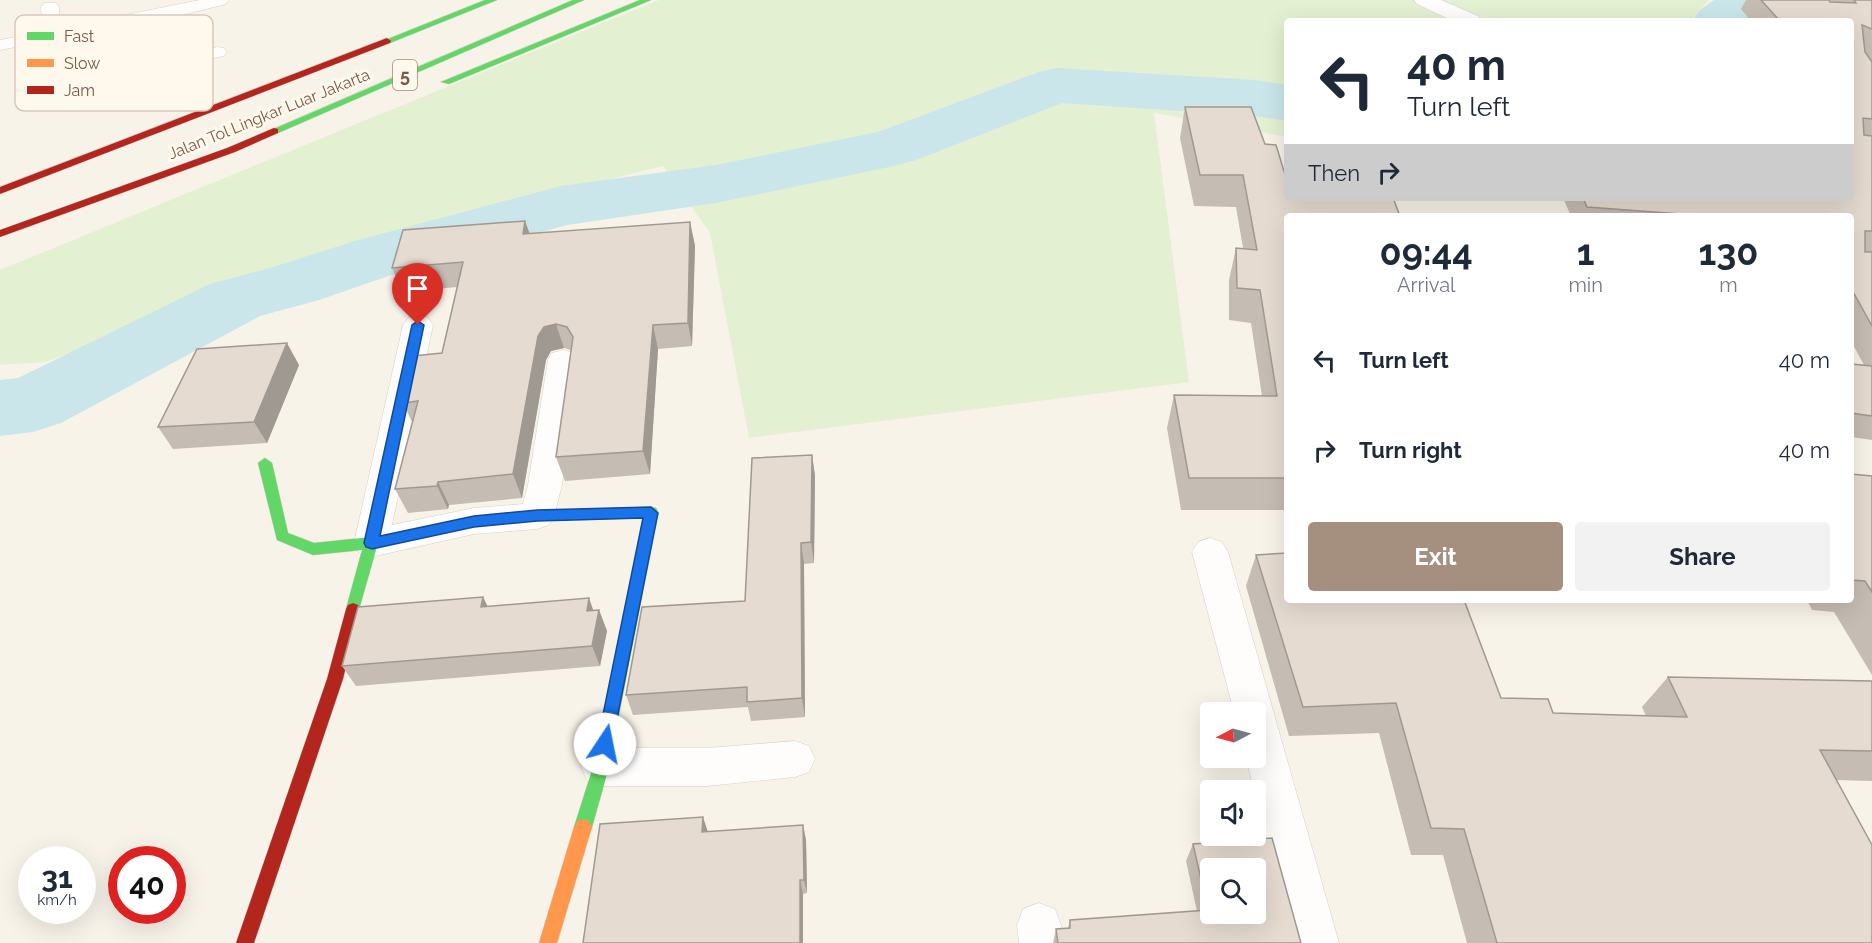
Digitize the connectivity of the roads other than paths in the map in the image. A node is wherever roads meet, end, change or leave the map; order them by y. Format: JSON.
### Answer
{"nodes":[{"id":1,"x":220,"y":0,"type":"edge"},
{"id":2,"x":493,"y":0,"type":"edge"},
{"id":3,"x":580,"y":0,"type":"edge"},
{"id":4,"x":647,"y":0,"type":"edge"},
{"id":5,"x":1424,"y":0,"type":"edge"},
{"id":6,"x":50,"y":7,"type":"dead end"},
{"id":7,"x":51,"y":15,"type":"edge"},
{"id":8,"x":159,"y":15,"type":"edge"},
{"id":9,"x":1463,"y":18,"type":"edge"},
{"id":10,"x":15,"y":42,"type":"edge"},
{"id":11,"x":0,"y":45,"type":"edge"},
{"id":12,"x":218,"y":52,"type":"dead end"},
{"id":13,"x":213,"y":53,"type":"edge"},
{"id":14,"x":438,"y":85,"type":"dead end"},
{"id":15,"x":213,"y":108,"type":"edge"},
{"id":16,"x":206,"y":111,"type":"edge"},
{"id":17,"x":306,"y":133,"type":"dead end"},
{"id":18,"x":231,"y":150,"type":"junction"},
{"id":19,"x":0,"y":191,"type":"edge"},
{"id":20,"x":0,"y":234,"type":"edge"},
{"id":21,"x":418,"y":325,"type":"dead end"},
{"id":22,"x":562,"y":360,"type":"dead end"},
{"id":23,"x":265,"y":464,"type":"dead end"},
{"id":24,"x":537,"y":516,"type":"junction"},
{"id":25,"x":372,"y":543,"type":"junction"},
{"id":26,"x":1210,"y":552,"type":"dead end"},
{"id":27,"x":1251,"y":702,"type":"edge"},
{"id":28,"x":1266,"y":756,"type":"edge"},
{"id":29,"x":795,"y":759,"type":"dead end"},
{"id":30,"x":601,"y":767,"type":"junction"},
{"id":31,"x":245,"y":943,"type":"edge"},
{"id":32,"x":548,"y":943,"type":"edge"},
{"id":33,"x":1316,"y":943,"type":"edge"}],
"edges":[{"from":1,"to":8,"type":"lane"},
{"from":2,"to":15,"type":"main road","name":"Jalan Tol Lingkar Luar Jakarta","number":"5"},
{"from":3,"to":18,"type":"main road","name":"Jalan Tol Lingkar Luar Jakarta","number":"5"},
{"from":4,"to":14,"type":"main road"},
{"from":5,"to":9,"type":"street"},
{"from":6,"to":7,"type":"lane"},
{"from":10,"to":11,"type":"lane"},
{"from":12,"to":13,"type":"lane"},
{"from":16,"to":19,"type":"main road","name":"Jalan Tol Lingkar Luar Jakarta","number":"5"},
{"from":17,"to":18,"type":"main road"},
{"from":18,"to":20,"type":"main road","name":"Jalan Tol Lingkar Luar Jakarta","number":"5"},
{"from":21,"to":25,"type":"street"},
{"from":22,"to":24,"type":"street"},
{"from":23,"to":25,"type":"main road"},
{"from":24,"to":25,"type":"street"},
{"from":24,"to":30,"type":"main road"},
{"from":25,"to":31,"type":"main road"},
{"from":26,"to":27,"type":"street"},
{"from":28,"to":33,"type":"street"},
{"from":29,"to":30,"type":"street"},
{"from":30,"to":32,"type":"main road"}]}
